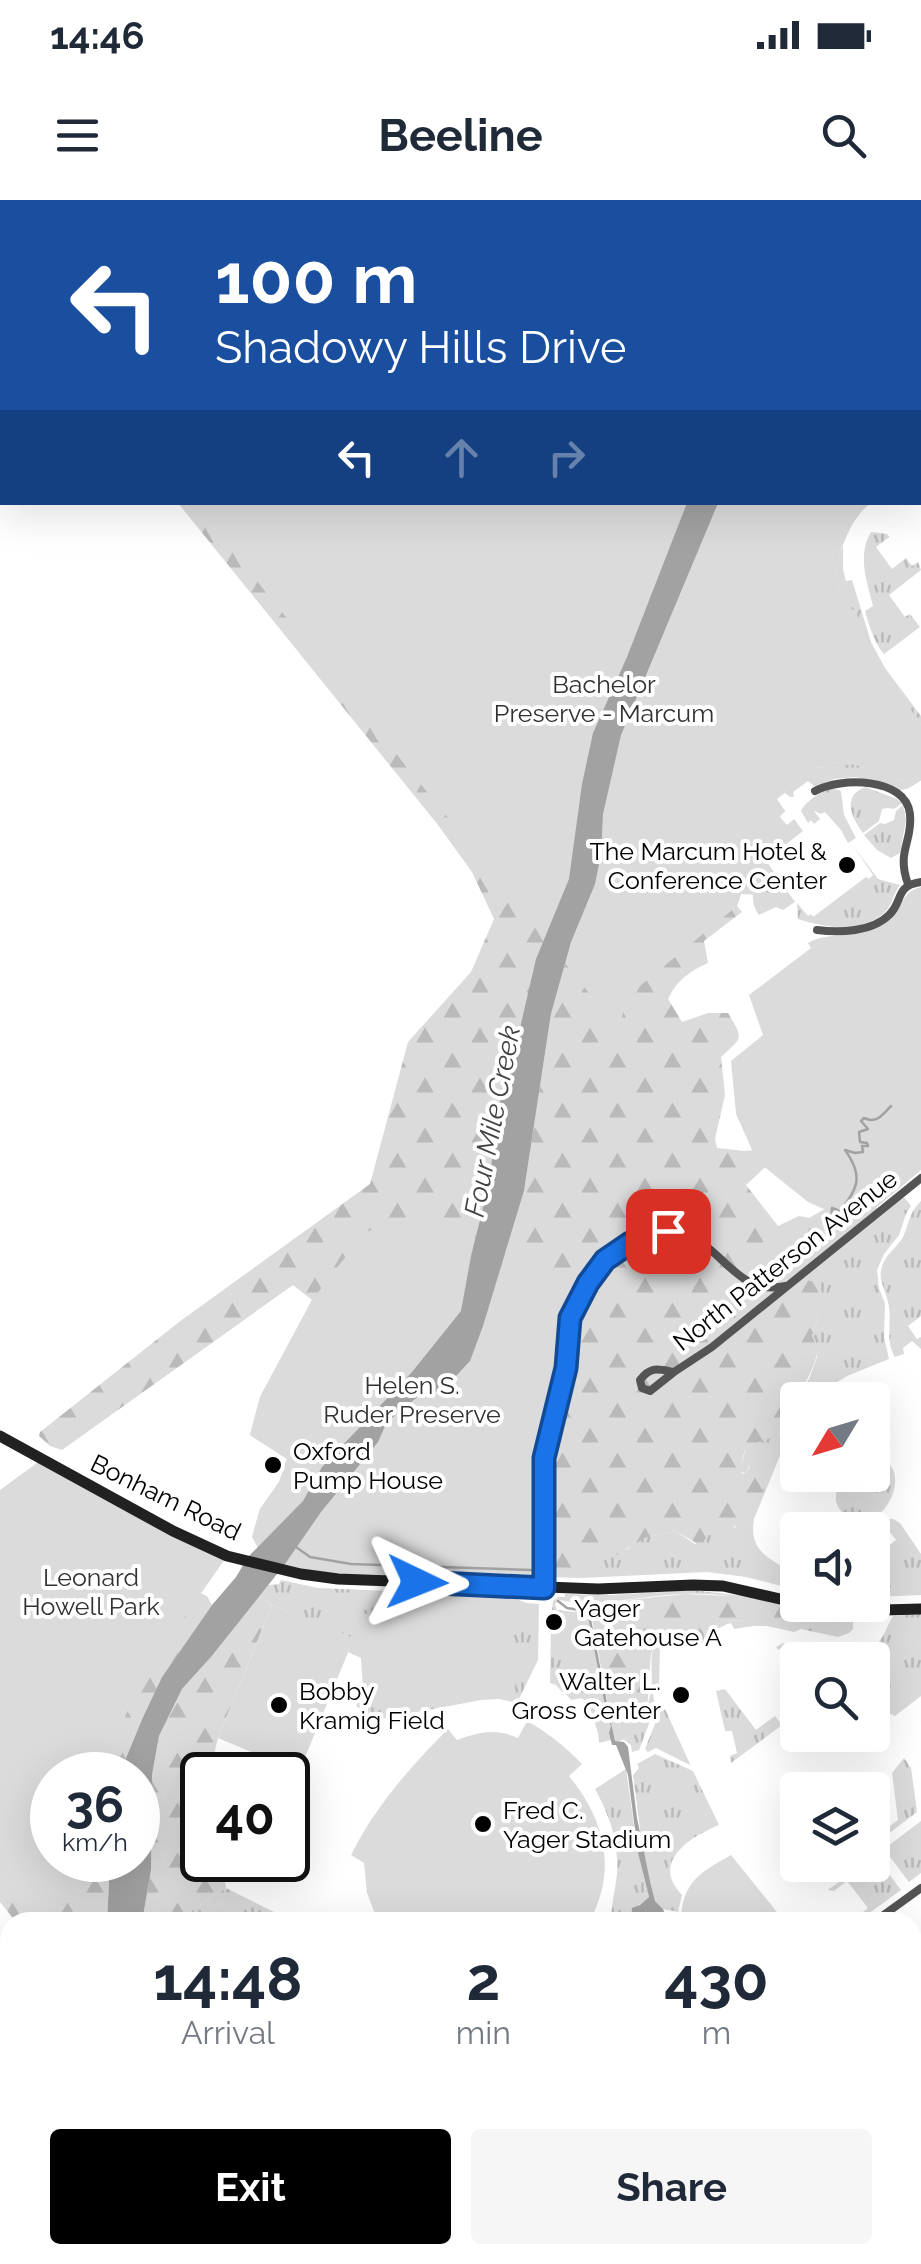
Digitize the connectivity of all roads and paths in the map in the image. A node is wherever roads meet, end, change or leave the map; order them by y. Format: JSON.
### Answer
{"nodes":[{"id":1,"x":815,"y":791,"type":"dead end"},
{"id":2,"x":921,"y":882,"type":"edge"},
{"id":3,"x":908,"y":884,"type":"junction"},
{"id":4,"x":818,"y":930,"type":"dead end"},
{"id":5,"x":921,"y":1178,"type":"edge"},
{"id":6,"x":786,"y":1286,"type":"junction"},
{"id":7,"x":674,"y":1372,"type":"dead end"},
{"id":8,"x":0,"y":1436,"type":"edge"},
{"id":9,"x":544,"y":1588,"type":"junction"},
{"id":10,"x":780,"y":1599,"type":"edge"},
{"id":11,"x":921,"y":1609,"type":"edge"},
{"id":12,"x":890,"y":1610,"type":"edge"},
{"id":13,"x":921,"y":1888,"type":"edge"},
{"id":14,"x":888,"y":1912,"type":"edge"}],
"edges":[{"from":1,"to":3,"type":"street"},
{"from":2,"to":3,"type":"street"},
{"from":3,"to":4,"type":"street"},
{"from":5,"to":6,"type":"street","name":"North Patterson Avenue"},
{"from":6,"to":7,"type":"street","name":"North Patterson Avenue"},
{"from":6,"to":9,"type":"street"},
{"from":8,"to":9,"type":"street","name":"Bonham Road"},
{"from":9,"to":10,"type":"street","name":"Bonham Road"},
{"from":11,"to":12,"type":"street","name":"Bonham Road"},
{"from":13,"to":14,"type":"street"}]}
